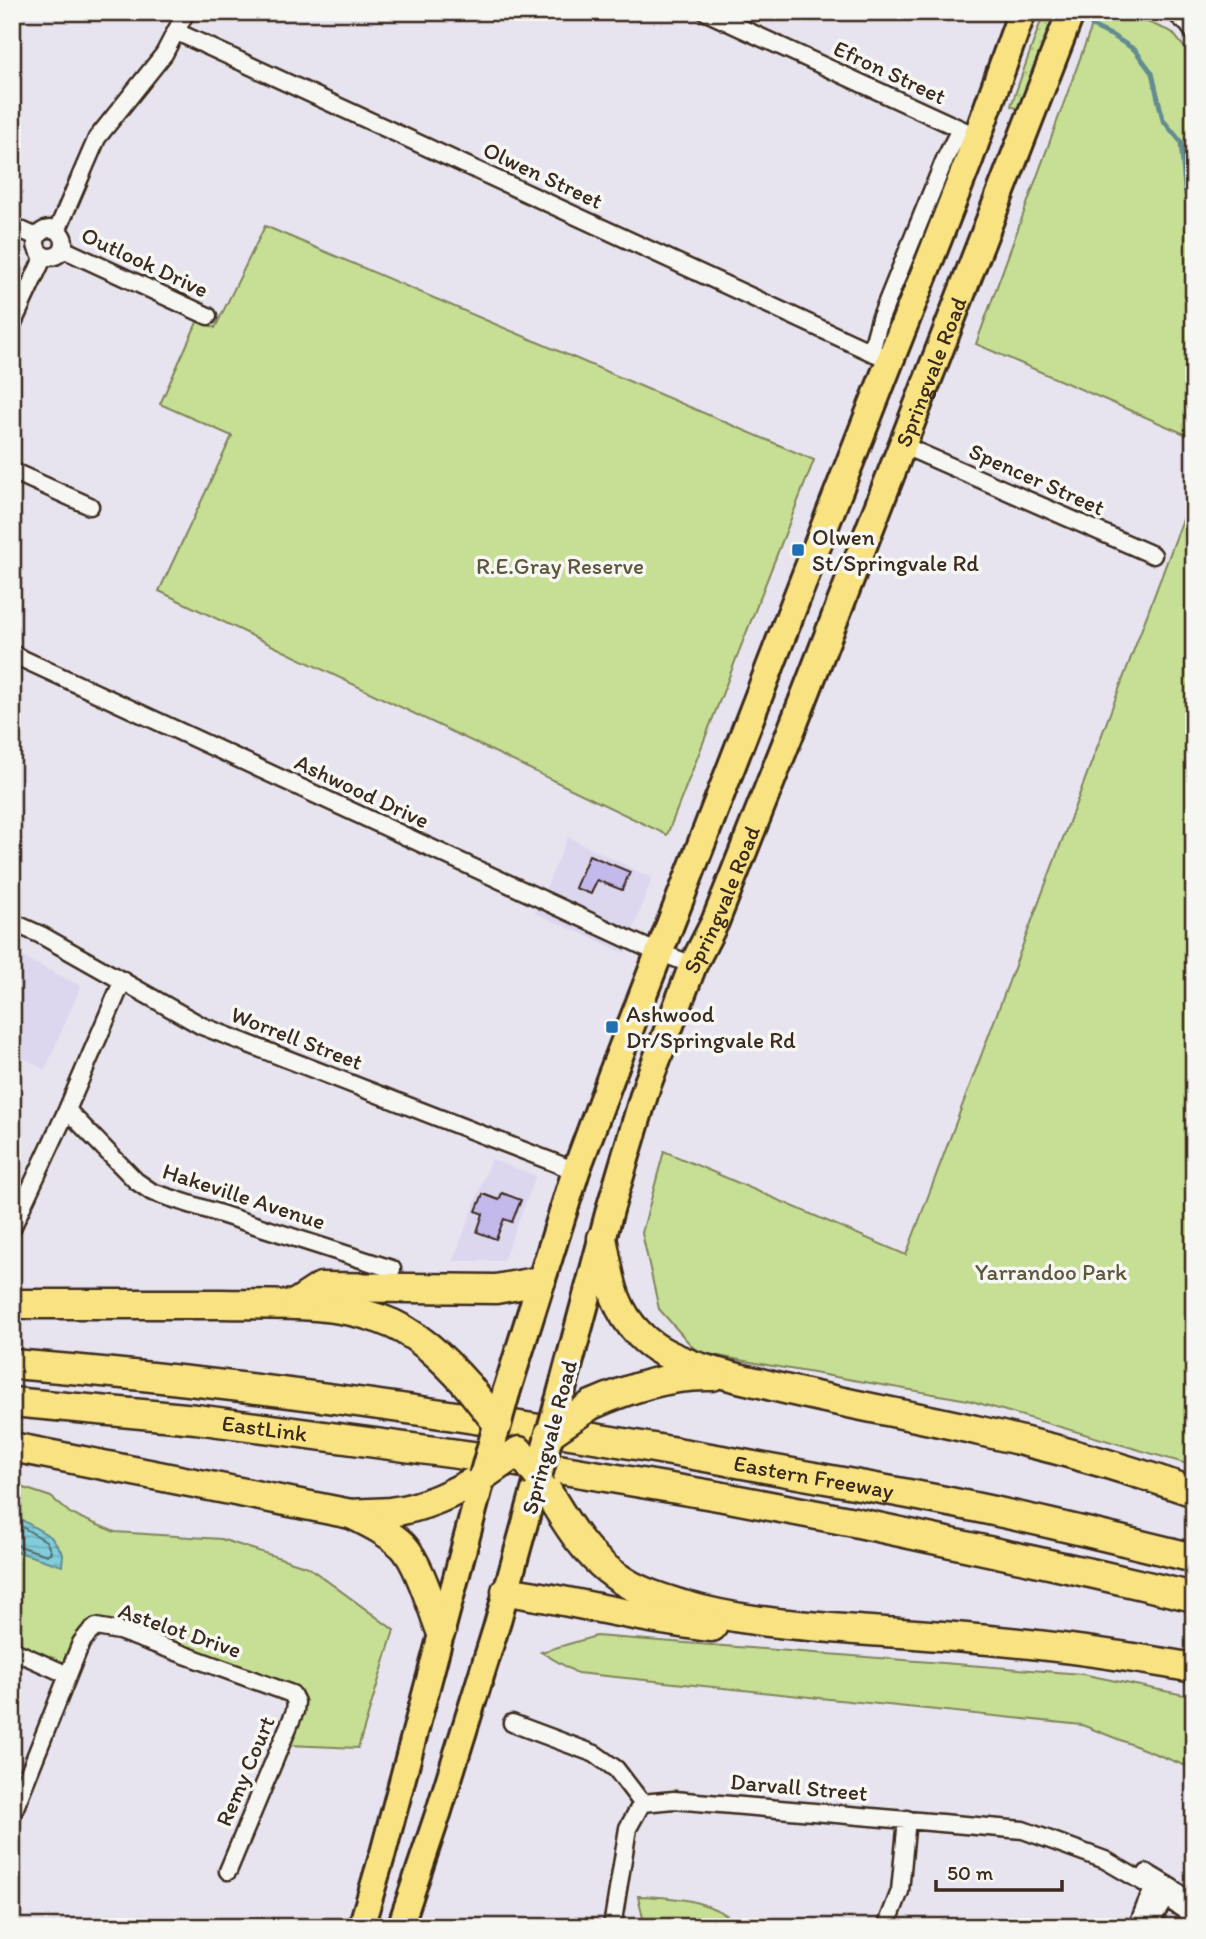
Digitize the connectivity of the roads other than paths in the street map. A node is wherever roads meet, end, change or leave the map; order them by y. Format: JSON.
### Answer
{"nodes":[{"id":1,"x":186,"y":12,"type":"edge"},
{"id":2,"x":706,"y":12,"type":"edge"},
{"id":3,"x":1021,"y":12,"type":"edge"},
{"id":4,"x":1072,"y":12,"type":"edge"},
{"id":5,"x":1177,"y":12,"type":"edge"},
{"id":6,"x":1194,"y":30,"type":"edge"},
{"id":7,"x":177,"y":32,"type":"junction"},
{"id":8,"x":969,"y":133,"type":"junction"},
{"id":9,"x":12,"y":226,"type":"edge"},
{"id":10,"x":57,"y":231,"type":"junction"},
{"id":11,"x":37,"y":237,"type":"junction"},
{"id":12,"x":63,"y":249,"type":"junction"},
{"id":13,"x":44,"y":256,"type":"junction"},
{"id":14,"x":208,"y":316,"type":"dead end"},
{"id":15,"x":12,"y":325,"type":"edge"},
{"id":16,"x":881,"y":355,"type":"junction"},
{"id":17,"x":902,"y":445,"type":"junction"},
{"id":18,"x":12,"y":471,"type":"edge"},
{"id":19,"x":90,"y":506,"type":"dead end"},
{"id":20,"x":1153,"y":555,"type":"dead end"},
{"id":21,"x":12,"y":654,"type":"edge"},
{"id":22,"x":12,"y":922,"type":"edge"},
{"id":23,"x":659,"y":952,"type":"junction"},
{"id":24,"x":693,"y":965,"type":"junction"},
{"id":25,"x":123,"y":980,"type":"junction"},
{"id":26,"x":67,"y":1110,"type":"junction"},
{"id":27,"x":576,"y":1171,"type":"junction"},
{"id":28,"x":12,"y":1228,"type":"edge"},
{"id":29,"x":602,"y":1238,"type":"junction"},
{"id":30,"x":392,"y":1269,"type":"dead end"},
{"id":31,"x":541,"y":1281,"type":"junction"},
{"id":32,"x":12,"y":1304,"type":"edge"},
{"id":33,"x":292,"y":1305,"type":"junction"},
{"id":34,"x":12,"y":1364,"type":"edge"},
{"id":35,"x":736,"y":1378,"type":"junction"},
{"id":36,"x":12,"y":1402,"type":"edge"},
{"id":37,"x":431,"y":1412,"type":"joint"},
{"id":38,"x":498,"y":1424,"type":"junction"},
{"id":39,"x":549,"y":1434,"type":"junction"},
{"id":40,"x":12,"y":1447,"type":"edge"},
{"id":41,"x":532,"y":1476,"type":"junction"},
{"id":42,"x":477,"y":1482,"type":"junction"},
{"id":43,"x":1194,"y":1492,"type":"edge"},
{"id":44,"x":351,"y":1514,"type":"junction"},
{"id":45,"x":1194,"y":1558,"type":"edge"},
{"id":46,"x":506,"y":1591,"type":"junction"},
{"id":47,"x":1194,"y":1597,"type":"edge"},
{"id":48,"x":795,"y":1625,"type":"junction"},
{"id":49,"x":441,"y":1631,"type":"junction"},
{"id":50,"x":12,"y":1650,"type":"edge"},
{"id":51,"x":1194,"y":1668,"type":"edge"},
{"id":52,"x":68,"y":1675,"type":"junction"},
{"id":53,"x":286,"y":1690,"type":"joint"},
{"id":54,"x":512,"y":1723,"type":"dead end"},
{"id":55,"x":642,"y":1803,"type":"junction"},
{"id":56,"x":12,"y":1815,"type":"edge"},
{"id":57,"x":907,"y":1819,"type":"junction"},
{"id":58,"x":228,"y":1871,"type":"dead end"},
{"id":59,"x":1163,"y":1889,"type":"junction"},
{"id":60,"x":1194,"y":1905,"type":"edge"},
{"id":61,"x":1194,"y":1917,"type":"edge"},
{"id":62,"x":361,"y":1927,"type":"edge"},
{"id":63,"x":400,"y":1927,"type":"edge"},
{"id":64,"x":612,"y":1927,"type":"edge"},
{"id":65,"x":886,"y":1927,"type":"edge"},
{"id":66,"x":1137,"y":1927,"type":"edge"},
{"id":67,"x":1147,"y":1927,"type":"edge"}],
"edges":[{"from":1,"to":7,"type":"street"},
{"from":2,"to":8,"type":"street","name":"Efron Street"},
{"from":3,"to":8,"type":"highway","name":"Springvale Road"},
{"from":4,"to":17,"type":"highway","name":"Springvale Road"},
{"from":5,"to":6,"type":"street"},
{"from":7,"to":10,"type":"street"},
{"from":7,"to":16,"type":"street","name":"Olwen Street"},
{"from":8,"to":16,"type":"highway","name":"Springvale Road"},
{"from":9,"to":11,"type":"street"},
{"from":10,"to":11,"type":"street"},
{"from":10,"to":12,"type":"street"},
{"from":11,"to":13,"type":"street"},
{"from":12,"to":13,"type":"street"},
{"from":12,"to":14,"type":"street","name":"Outlook Drive"},
{"from":13,"to":15,"type":"street"},
{"from":16,"to":23,"type":"highway","name":"Springvale Road"},
{"from":17,"to":20,"type":"street","name":"Spencer Street"},
{"from":17,"to":24,"type":"highway","name":"Springvale Road"},
{"from":18,"to":19,"type":"street"},
{"from":21,"to":23,"type":"street","name":"Ashwood Drive"},
{"from":22,"to":25,"type":"street","name":"Worrell Street"},
{"from":23,"to":24,"type":"street","name":"Ashwood Drive"},
{"from":23,"to":27,"type":"highway","name":"Springvale Road"},
{"from":24,"to":29,"type":"highway","name":"Springvale Road"},
{"from":25,"to":26,"type":"street"},
{"from":25,"to":27,"type":"street","name":"Worrell Street"},
{"from":26,"to":28,"type":"street"},
{"from":26,"to":30,"type":"street","name":"Hakeville Avenue"},
{"from":27,"to":31,"type":"highway","name":"Springvale Road"},
{"from":29,"to":35,"type":"highway"},
{"from":29,"to":39,"type":"highway","name":"Springvale Road","bridge":true},
{"from":31,"to":33,"type":"highway"},
{"from":31,"to":38,"type":"highway","name":"Springvale Road","bridge":true},
{"from":32,"to":33,"type":"highway"},
{"from":33,"to":38,"type":"highway","bridge":true},
{"from":34,"to":37,"type":"highway","name":"EastLink"},
{"from":35,"to":39,"type":"highway","bridge":true},
{"from":35,"to":43,"type":"highway"},
{"from":36,"to":41,"type":"highway","name":"EastLink"},
{"from":37,"to":45,"type":"highway","name":"Eastern Freeway"},
{"from":38,"to":41,"type":"highway"},
{"from":38,"to":42,"type":"highway","name":"Springvale Road","bridge":true},
{"from":39,"to":41,"type":"highway"},
{"from":40,"to":44,"type":"highway"},
{"from":41,"to":42,"type":"highway","bridge":true},
{"from":41,"to":46,"type":"main road","name":"Springvale Road"},
{"from":41,"to":47,"type":"highway","name":"Eastern Freeway"},
{"from":41,"to":48,"type":"highway"},
{"from":42,"to":44,"type":"highway"},
{"from":42,"to":49,"type":"main road","name":"Springvale Road"},
{"from":44,"to":49,"type":"highway"},
{"from":46,"to":48,"type":"highway"},
{"from":46,"to":63,"type":"main road","name":"Springvale Road"},
{"from":48,"to":51,"type":"highway"},
{"from":49,"to":62,"type":"main road","name":"Springvale Road"},
{"from":50,"to":52,"type":"street"},
{"from":52,"to":53,"type":"street","name":"Astelot Drive"},
{"from":52,"to":56,"type":"street","name":"Astelot Drive"},
{"from":53,"to":58,"type":"street","name":"Remy Court"},
{"from":54,"to":55,"type":"street"},
{"from":55,"to":57,"type":"street","name":"Darvall Street"},
{"from":55,"to":64,"type":"street"},
{"from":57,"to":59,"type":"street","name":"Darvall Street"},
{"from":57,"to":65,"type":"street"},
{"from":59,"to":60,"type":"street","name":"Darvall Street"},
{"from":59,"to":61,"type":"street","name":"Darvall Street"},
{"from":59,"to":66,"type":"street"},
{"from":59,"to":67,"type":"street"}]}
